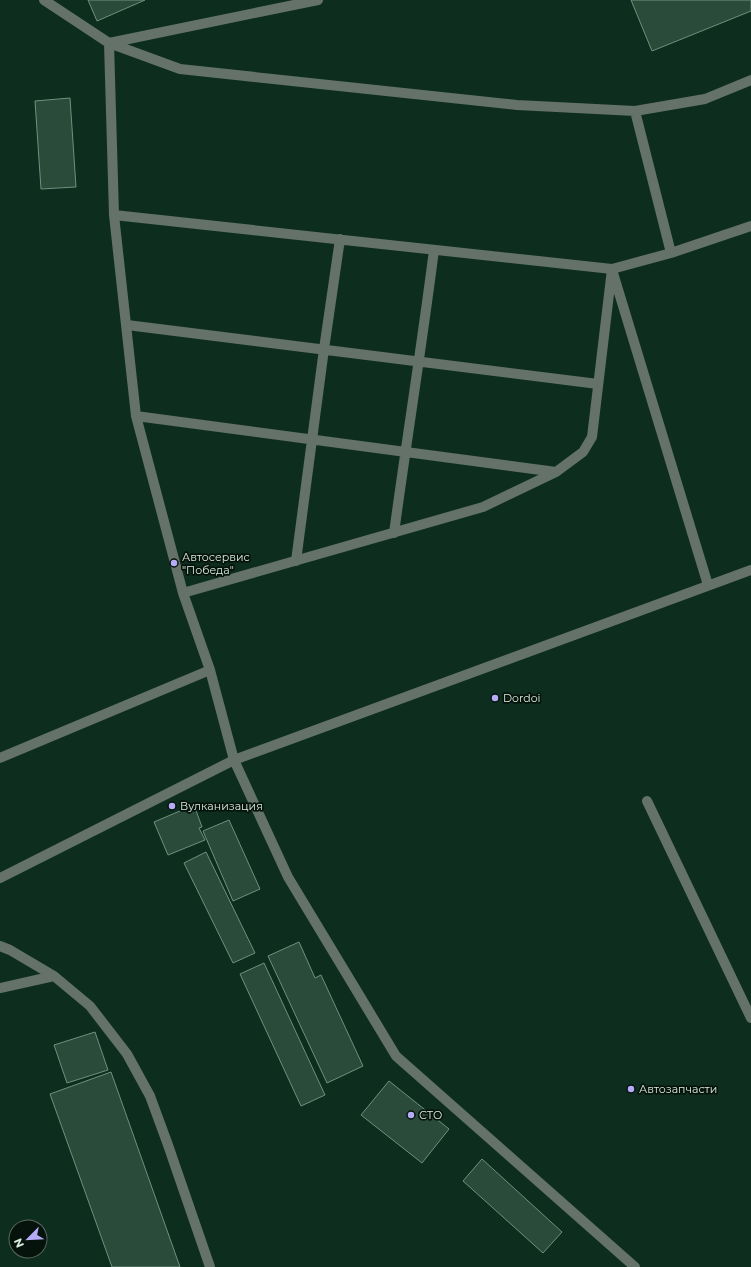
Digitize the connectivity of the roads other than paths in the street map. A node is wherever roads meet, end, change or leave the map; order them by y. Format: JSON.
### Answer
{"nodes":[{"id":1,"x":44,"y":0,"type":"edge"},
{"id":2,"x":318,"y":0,"type":"edge"},
{"id":3,"x":109,"y":43,"type":"junction"},
{"id":4,"x":751,"y":80,"type":"edge"},
{"id":5,"x":635,"y":111,"type":"junction"},
{"id":6,"x":114,"y":215,"type":"junction"},
{"id":7,"x":751,"y":226,"type":"edge"},
{"id":8,"x":340,"y":239,"type":"junction"},
{"id":9,"x":434,"y":250,"type":"junction"},
{"id":10,"x":671,"y":253,"type":"junction"},
{"id":11,"x":612,"y":269,"type":"junction"},
{"id":12,"x":127,"y":325,"type":"junction"},
{"id":13,"x":324,"y":349,"type":"junction"},
{"id":14,"x":419,"y":361,"type":"junction"},
{"id":15,"x":598,"y":384,"type":"junction"},
{"id":16,"x":136,"y":416,"type":"junction"},
{"id":17,"x":312,"y":440,"type":"junction"},
{"id":18,"x":405,"y":452,"type":"junction"},
{"id":19,"x":556,"y":472,"type":"junction"},
{"id":20,"x":394,"y":533,"type":"junction"},
{"id":21,"x":296,"y":561,"type":"junction"},
{"id":22,"x":751,"y":570,"type":"edge"},
{"id":23,"x":708,"y":585,"type":"junction"},
{"id":24,"x":183,"y":593,"type":"junction"},
{"id":25,"x":210,"y":670,"type":"junction"},
{"id":26,"x":0,"y":758,"type":"edge"},
{"id":27,"x":234,"y":760,"type":"junction"},
{"id":28,"x":646,"y":801,"type":"dead end"},
{"id":29,"x":0,"y":878,"type":"edge"},
{"id":30,"x":0,"y":946,"type":"edge"},
{"id":31,"x":54,"y":976,"type":"junction"},
{"id":32,"x":0,"y":988,"type":"edge"},
{"id":33,"x":751,"y":1018,"type":"edge"},
{"id":34,"x":210,"y":1267,"type":"edge"},
{"id":35,"x":635,"y":1267,"type":"edge"}],
"edges":[{"from":1,"to":3,"type":"street"},
{"from":2,"to":3,"type":"street"},
{"from":3,"to":5,"type":"street"},
{"from":3,"to":6,"type":"street"},
{"from":4,"to":5,"type":"street"},
{"from":5,"to":10,"type":"street"},
{"from":6,"to":8,"type":"street"},
{"from":6,"to":12,"type":"street"},
{"from":7,"to":10,"type":"street"},
{"from":8,"to":9,"type":"street"},
{"from":8,"to":13,"type":"street"},
{"from":9,"to":11,"type":"street"},
{"from":9,"to":14,"type":"street"},
{"from":10,"to":11,"type":"street"},
{"from":11,"to":15,"type":"street"},
{"from":11,"to":23,"type":"street"},
{"from":12,"to":13,"type":"street"},
{"from":12,"to":16,"type":"street"},
{"from":13,"to":14,"type":"street"},
{"from":13,"to":17,"type":"street"},
{"from":14,"to":15,"type":"street"},
{"from":14,"to":18,"type":"street"},
{"from":15,"to":19,"type":"street"},
{"from":16,"to":17,"type":"street"},
{"from":16,"to":24,"type":"street"},
{"from":17,"to":18,"type":"street"},
{"from":17,"to":21,"type":"street"},
{"from":18,"to":19,"type":"street"},
{"from":18,"to":20,"type":"street"},
{"from":19,"to":20,"type":"street"},
{"from":20,"to":21,"type":"street"},
{"from":21,"to":24,"type":"street"},
{"from":22,"to":23,"type":"street"},
{"from":23,"to":27,"type":"street"},
{"from":24,"to":25,"type":"street"},
{"from":25,"to":26,"type":"street"},
{"from":25,"to":27,"type":"street"},
{"from":27,"to":29,"type":"street"},
{"from":27,"to":35,"type":"street"},
{"from":28,"to":33,"type":"street"},
{"from":30,"to":31,"type":"street"},
{"from":31,"to":32,"type":"street"},
{"from":31,"to":34,"type":"street"}]}
